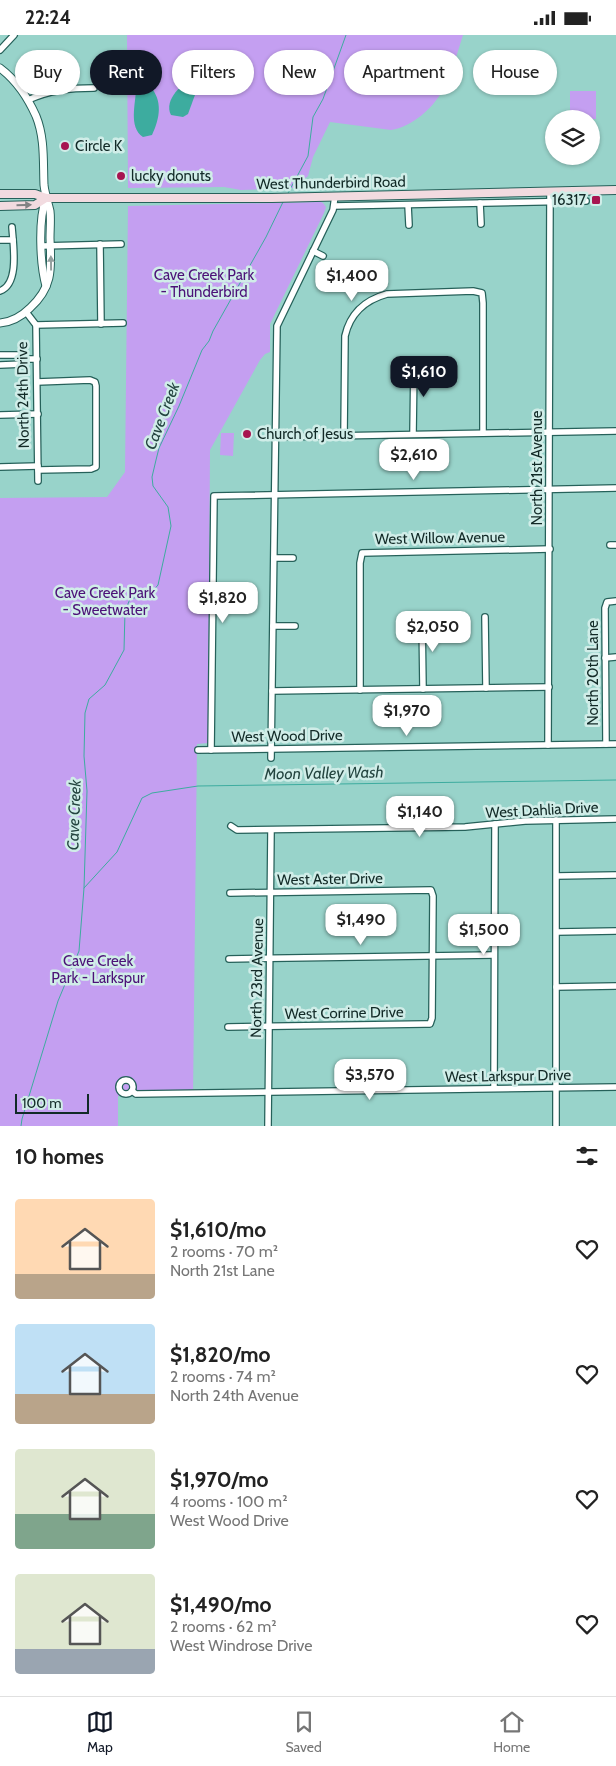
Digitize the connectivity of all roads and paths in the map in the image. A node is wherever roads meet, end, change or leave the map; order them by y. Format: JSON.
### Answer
{"nodes":[{"id":1,"x":14,"y":35,"type":"edge"},
{"id":2,"x":0,"y":50,"type":"edge"},
{"id":3,"x":0,"y":68,"type":"edge"},
{"id":4,"x":90,"y":88,"type":"edge"},
{"id":5,"x":28,"y":100,"type":"junction"},
{"id":6,"x":616,"y":191,"type":"edge"},
{"id":7,"x":550,"y":192,"type":"junction"},
{"id":8,"x":0,"y":194,"type":"edge"},
{"id":9,"x":335,"y":196,"type":"junction"},
{"id":10,"x":46,"y":198,"type":"junction"},
{"id":11,"x":586,"y":201,"type":"dead end"},
{"id":12,"x":550,"y":202,"type":"junction"},
{"id":13,"x":480,"y":203,"type":"junction"},
{"id":14,"x":408,"y":205,"type":"junction"},
{"id":15,"x":0,"y":206,"type":"edge"},
{"id":16,"x":334,"y":207,"type":"junction"},
{"id":17,"x":481,"y":224,"type":"dead end"},
{"id":18,"x":409,"y":225,"type":"dead end"},
{"id":19,"x":12,"y":227,"type":"dead end"},
{"id":20,"x":13,"y":240,"type":"junction"},
{"id":21,"x":0,"y":241,"type":"edge"},
{"id":22,"x":100,"y":244,"type":"junction"},
{"id":23,"x":121,"y":244,"type":"dead end"},
{"id":24,"x":51,"y":245,"type":"junction"},
{"id":25,"x":42,"y":246,"type":"junction"},
{"id":26,"x":313,"y":251,"type":"junction"},
{"id":27,"x":323,"y":256,"type":"dead end"},
{"id":28,"x":46,"y":286,"type":"junction"},
{"id":29,"x":0,"y":291,"type":"edge"},
{"id":30,"x":26,"y":312,"type":"junction"},
{"id":31,"x":0,"y":323,"type":"edge"},
{"id":32,"x":123,"y":323,"type":"dead end"},
{"id":33,"x":101,"y":324,"type":"junction"},
{"id":34,"x":36,"y":325,"type":"junction"},
{"id":35,"x":0,"y":355,"type":"edge"},
{"id":36,"x":27,"y":359,"type":"junction"},
{"id":37,"x":37,"y":359,"type":"junction"},
{"id":38,"x":414,"y":362,"type":"dead end"},
{"id":39,"x":0,"y":365,"type":"edge"},
{"id":40,"x":37,"y":382,"type":"junction"},
{"id":41,"x":38,"y":414,"type":"junction"},
{"id":42,"x":0,"y":415,"type":"edge"},
{"id":43,"x":616,"y":431,"type":"edge"},
{"id":44,"x":550,"y":432,"type":"junction"},
{"id":45,"x":483,"y":433,"type":"junction"},
{"id":46,"x":413,"y":434,"type":"junction"},
{"id":47,"x":344,"y":435,"type":"junction"},
{"id":48,"x":276,"y":437,"type":"junction"},
{"id":49,"x":0,"y":467,"type":"edge"},
{"id":50,"x":38,"y":468,"type":"junction"},
{"id":51,"x":38,"y":481,"type":"dead end"},
{"id":52,"x":616,"y":488,"type":"edge"},
{"id":53,"x":549,"y":489,"type":"junction"},
{"id":54,"x":275,"y":494,"type":"junction"},
{"id":55,"x":550,"y":549,"type":"junction"},
{"id":56,"x":274,"y":558,"type":"junction"},
{"id":57,"x":293,"y":558,"type":"dead end"},
{"id":58,"x":616,"y":601,"type":"edge"},
{"id":59,"x":422,"y":617,"type":"dead end"},
{"id":60,"x":486,"y":617,"type":"dead end"},
{"id":61,"x":273,"y":625,"type":"junction"},
{"id":62,"x":295,"y":625,"type":"dead end"},
{"id":63,"x":605,"y":657,"type":"junction"},
{"id":64,"x":616,"y":657,"type":"edge"},
{"id":65,"x":548,"y":687,"type":"junction"},
{"id":66,"x":486,"y":688,"type":"junction"},
{"id":67,"x":423,"y":689,"type":"junction"},
{"id":68,"x":360,"y":690,"type":"junction"},
{"id":69,"x":272,"y":691,"type":"junction"},
{"id":70,"x":606,"y":744,"type":"junction"},
{"id":71,"x":616,"y":744,"type":"edge"},
{"id":72,"x":548,"y":745,"type":"junction"},
{"id":73,"x":271,"y":749,"type":"junction"},
{"id":74,"x":198,"y":750,"type":"dead end"},
{"id":75,"x":211,"y":750,"type":"junction"},
{"id":76,"x":271,"y":758,"type":"dead end"},
{"id":77,"x":616,"y":819,"type":"edge"},
{"id":78,"x":556,"y":820,"type":"junction"},
{"id":79,"x":495,"y":824,"type":"junction"},
{"id":80,"x":231,"y":826,"type":"dead end"},
{"id":81,"x":271,"y":830,"type":"junction"},
{"id":82,"x":616,"y":875,"type":"edge"},
{"id":83,"x":557,"y":876,"type":"junction"},
{"id":84,"x":270,"y":892,"type":"junction"},
{"id":85,"x":230,"y":893,"type":"dead end"},
{"id":86,"x":616,"y":931,"type":"edge"},
{"id":87,"x":557,"y":932,"type":"junction"},
{"id":88,"x":432,"y":955,"type":"junction"},
{"id":89,"x":494,"y":955,"type":"junction"},
{"id":90,"x":270,"y":958,"type":"junction"},
{"id":91,"x":229,"y":959,"type":"dead end"},
{"id":92,"x":616,"y":986,"type":"edge"},
{"id":93,"x":556,"y":987,"type":"junction"},
{"id":94,"x":228,"y":1027,"type":"dead end"},
{"id":95,"x":269,"y":1027,"type":"junction"},
{"id":96,"x":556,"y":1087,"type":"junction"},
{"id":97,"x":616,"y":1087,"type":"edge"},
{"id":98,"x":494,"y":1089,"type":"junction"},
{"id":99,"x":132,"y":1091,"type":"dead end"},
{"id":100,"x":268,"y":1093,"type":"junction"},
{"id":101,"x":268,"y":1126,"type":"edge"},
{"id":102,"x":556,"y":1126,"type":"edge"}],
"edges":[{"from":1,"to":2,"type":"street"},
{"from":3,"to":5,"type":"street"},
{"from":4,"to":5,"type":"street"},
{"from":5,"to":10,"type":"street"},
{"from":6,"to":7,"type":"main road","name":"West Thunderbird Road"},
{"from":7,"to":9,"type":"main road","name":"West Thunderbird Road"},
{"from":7,"to":12,"type":"street","name":"North 21st Avenue"},
{"from":8,"to":10,"type":"main road","name":"West Thunderbird Road"},
{"from":9,"to":10,"type":"main road","name":"West Thunderbird Road"},
{"from":9,"to":16,"type":"street"},
{"from":15,"to":10,"type":"main road","name":"West Thunderbird Road","one_way":true},
{"from":10,"to":24,"type":"street","name":"North 24th Drive"},
{"from":10,"to":25,"type":"street"},
{"from":11,"to":12,"type":"street","name":"West Thunderbird Road"},
{"from":12,"to":13,"type":"street","name":"West Thunderbird Road"},
{"from":12,"to":44,"type":"street","name":"North 21st Avenue"},
{"from":13,"to":14,"type":"street","name":"West Thunderbird Road"},
{"from":13,"to":17,"type":"street"},
{"from":14,"to":16,"type":"street","name":"West Thunderbird Road"},
{"from":14,"to":18,"type":"street","name":"West Thunderbird Road"},
{"from":16,"to":26,"type":"street"},
{"from":19,"to":20,"type":"street"},
{"from":20,"to":21,"type":"street"},
{"from":20,"to":29,"type":"street"},
{"from":22,"to":23,"type":"street"},
{"from":22,"to":24,"type":"street"},
{"from":22,"to":33,"type":"street"},
{"from":24,"to":25,"type":"street"},
{"from":28,"to":24,"type":"street","name":"North 24th Drive","one_way":true},
{"from":25,"to":28,"type":"street"},
{"from":26,"to":27,"type":"street"},
{"from":26,"to":48,"type":"street"},
{"from":28,"to":30,"type":"street","name":"North 24th Drive"},
{"from":30,"to":31,"type":"street","name":"North 24th Drive"},
{"from":30,"to":34,"type":"street","name":"North 24th Drive"},
{"from":32,"to":33,"type":"street"},
{"from":33,"to":34,"type":"street"},
{"from":34,"to":37,"type":"street","name":"North 24th Drive"},
{"from":35,"to":36,"type":"street"},
{"from":36,"to":37,"type":"street"},
{"from":36,"to":39,"type":"street"},
{"from":37,"to":40,"type":"street","name":"North 24th Drive"},
{"from":38,"to":46,"type":"street"},
{"from":40,"to":41,"type":"street","name":"North 24th Drive"},
{"from":40,"to":50,"type":"street"},
{"from":41,"to":42,"type":"street"},
{"from":41,"to":50,"type":"street","name":"North 24th Drive"},
{"from":43,"to":44,"type":"street"},
{"from":44,"to":45,"type":"street"},
{"from":44,"to":53,"type":"street","name":"North 21st Avenue"},
{"from":45,"to":46,"type":"street"},
{"from":45,"to":47,"type":"street"},
{"from":46,"to":47,"type":"street"},
{"from":47,"to":48,"type":"street"},
{"from":48,"to":54,"type":"street"},
{"from":49,"to":50,"type":"street"},
{"from":50,"to":51,"type":"street","name":"North 24th Drive"},
{"from":52,"to":53,"type":"street"},
{"from":53,"to":54,"type":"street"},
{"from":53,"to":55,"type":"street","name":"North 21st Avenue"},
{"from":54,"to":56,"type":"street"},
{"from":54,"to":75,"type":"street"},
{"from":55,"to":65,"type":"street","name":"North 21st Avenue"},
{"from":55,"to":68,"type":"street","name":"West Willow Avenue"},
{"from":56,"to":57,"type":"street"},
{"from":56,"to":61,"type":"street"},
{"from":58,"to":63,"type":"street","name":"North 20th Lane"},
{"from":59,"to":67,"type":"street"},
{"from":60,"to":66,"type":"street"},
{"from":61,"to":62,"type":"street"},
{"from":61,"to":69,"type":"street"},
{"from":63,"to":64,"type":"street"},
{"from":63,"to":70,"type":"street","name":"North 20th Lane"},
{"from":65,"to":66,"type":"street"},
{"from":65,"to":72,"type":"street","name":"North 21st Avenue"},
{"from":66,"to":67,"type":"street"},
{"from":67,"to":68,"type":"street"},
{"from":68,"to":69,"type":"street"},
{"from":69,"to":73,"type":"street"},
{"from":70,"to":71,"type":"street","name":"West Wood Drive"},
{"from":70,"to":72,"type":"street","name":"West Wood Drive"},
{"from":72,"to":73,"type":"street","name":"West Wood Drive"},
{"from":73,"to":75,"type":"street","name":"West Wood Drive"},
{"from":73,"to":76,"type":"street"},
{"from":74,"to":75,"type":"street","name":"West Wood Drive"},
{"from":77,"to":78,"type":"street","name":"West Dahlia Drive"},
{"from":78,"to":79,"type":"street","name":"West Dahlia Drive"},
{"from":78,"to":83,"type":"street"},
{"from":79,"to":81,"type":"street","name":"West Dahlia Drive"},
{"from":79,"to":89,"type":"street"},
{"from":80,"to":81,"type":"street","name":"West Dahlia Drive"},
{"from":81,"to":84,"type":"street","name":"North 23rd Avenue"},
{"from":82,"to":83,"type":"street"},
{"from":83,"to":87,"type":"street"},
{"from":84,"to":85,"type":"street","name":"West Aster Drive"},
{"from":84,"to":88,"type":"street","name":"West Aster Drive"},
{"from":84,"to":90,"type":"street","name":"North 23rd Avenue"},
{"from":86,"to":87,"type":"street"},
{"from":87,"to":93,"type":"street"},
{"from":88,"to":89,"type":"street"},
{"from":88,"to":90,"type":"street"},
{"from":88,"to":95,"type":"street","name":"West Corrine Drive"},
{"from":89,"to":98,"type":"street"},
{"from":90,"to":91,"type":"street"},
{"from":90,"to":95,"type":"street","name":"North 23rd Avenue"},
{"from":92,"to":93,"type":"street"},
{"from":93,"to":96,"type":"street"},
{"from":94,"to":95,"type":"street","name":"West Corrine Drive"},
{"from":95,"to":100,"type":"street","name":"North 23rd Avenue"},
{"from":96,"to":97,"type":"street","name":"West Larkspur Drive"},
{"from":96,"to":98,"type":"street","name":"West Larkspur Drive"},
{"from":96,"to":102,"type":"street"},
{"from":98,"to":100,"type":"street","name":"West Larkspur Drive"},
{"from":99,"to":100,"type":"street","name":"West Larkspur Drive"},
{"from":100,"to":101,"type":"street","name":"North 23rd Avenue"}]}
